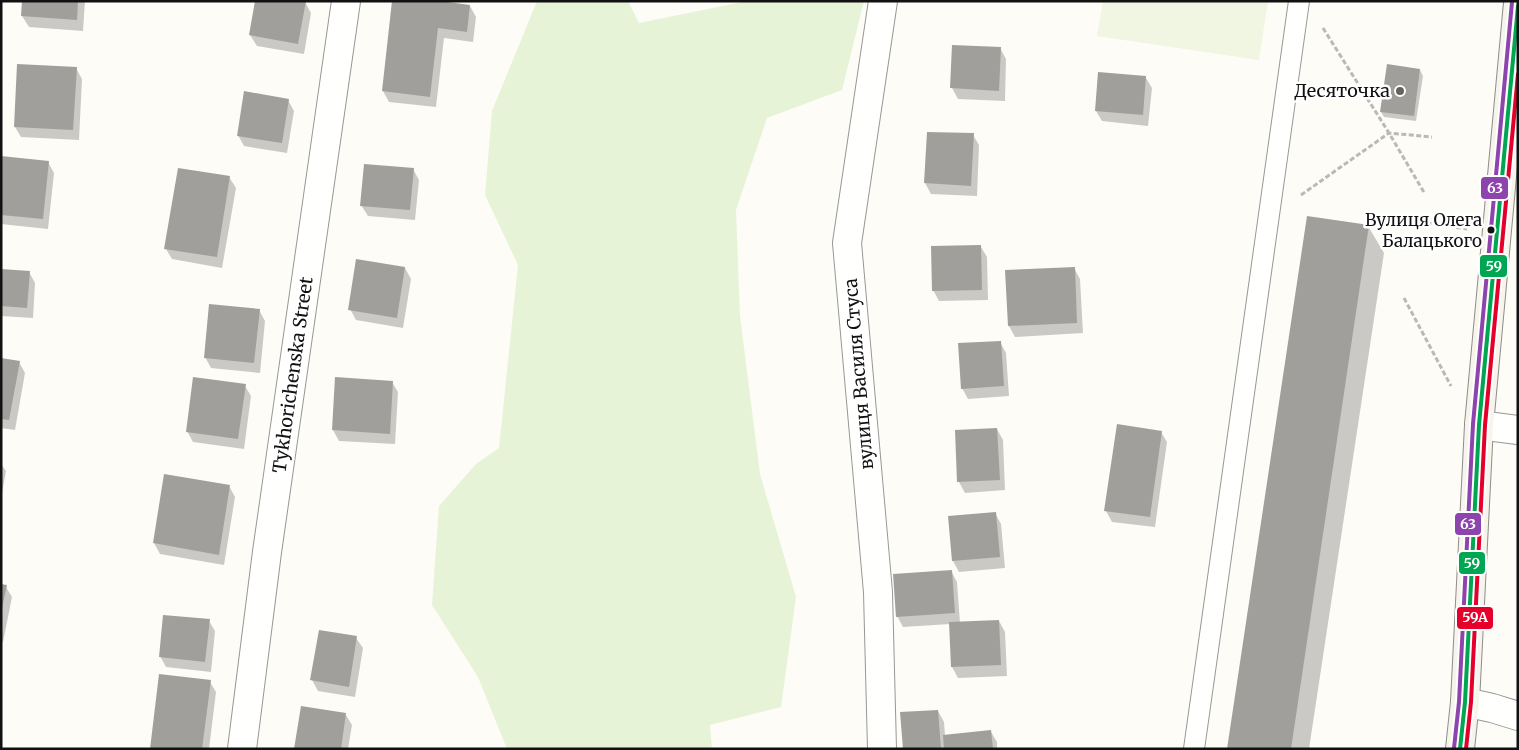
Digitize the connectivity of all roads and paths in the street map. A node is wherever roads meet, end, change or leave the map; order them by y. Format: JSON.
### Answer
{"nodes":[{"id":1,"x":346,"y":1,"type":"edge"},
{"id":2,"x":883,"y":1,"type":"edge"},
{"id":3,"x":1299,"y":1,"type":"edge"},
{"id":4,"x":1518,"y":3,"type":"edge"},
{"id":5,"x":1322,"y":26,"type":"dead end"},
{"id":6,"x":1389,"y":133,"type":"junction"},
{"id":7,"x":1432,"y":137,"type":"dead end"},
{"id":8,"x":1424,"y":194,"type":"dead end"},
{"id":9,"x":1269,"y":217,"type":"junction"},
{"id":10,"x":1419,"y":222,"type":"dead end"},
{"id":11,"x":1497,"y":233,"type":"junction"},
{"id":12,"x":1404,"y":298,"type":"dead end"},
{"id":13,"x":1479,"y":425,"type":"junction"},
{"id":14,"x":1518,"y":430,"type":"edge"},
{"id":15,"x":1465,"y":702,"type":"junction"},
{"id":16,"x":1518,"y":716,"type":"edge"},
{"id":17,"x":242,"y":749,"type":"edge"},
{"id":18,"x":882,"y":749,"type":"edge"},
{"id":19,"x":1194,"y":749,"type":"edge"},
{"id":20,"x":1460,"y":749,"type":"edge"}],
"edges":[{"from":1,"to":17,"type":"street","name":"Tykhorichenska Street"},
{"from":2,"to":18,"type":"street","name":"вулиця Василя Стуса"},
{"from":3,"to":9,"type":"lane"},
{"from":4,"to":11,"type":"main road"},
{"from":5,"to":6,"type":"path"},
{"from":6,"to":7,"type":"path"},
{"from":6,"to":8,"type":"path"},
{"from":6,"to":9,"type":"path"},
{"from":9,"to":19,"type":"lane"},
{"from":10,"to":11,"type":"path"},
{"from":11,"to":13,"type":"main road"},
{"from":12,"to":13,"type":"path"},
{"from":13,"to":14,"type":"street"},
{"from":13,"to":15,"type":"main road"},
{"from":15,"to":16,"type":"street"},
{"from":15,"to":20,"type":"main road"}]}
